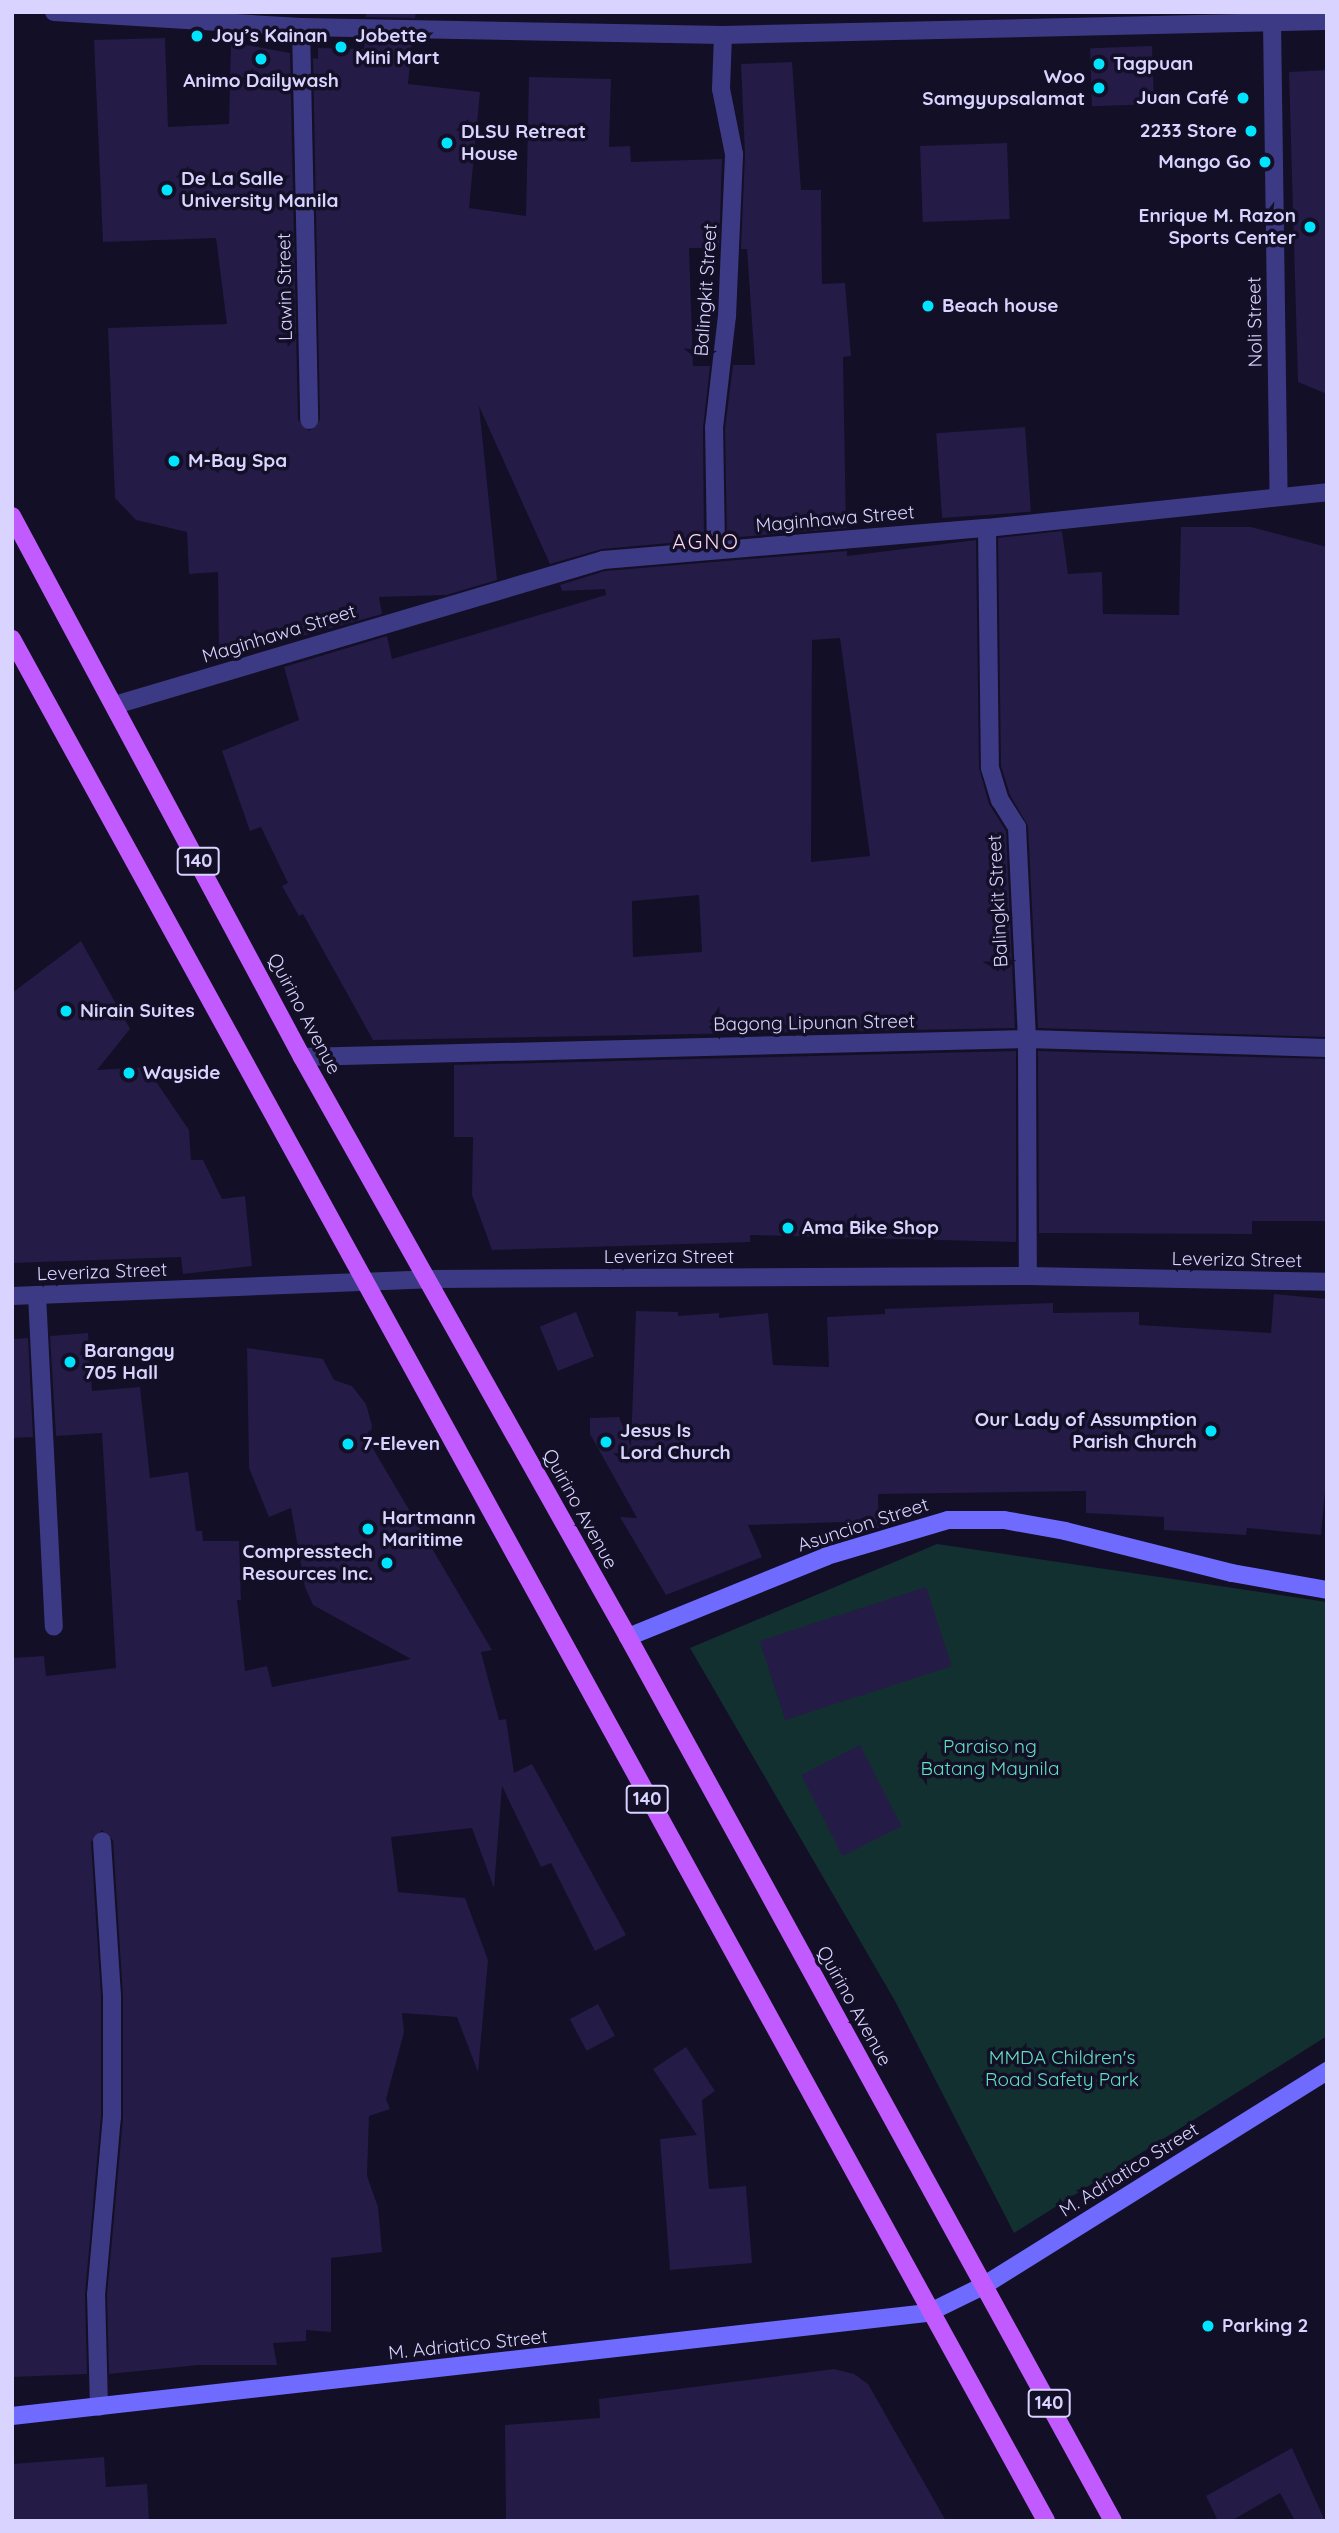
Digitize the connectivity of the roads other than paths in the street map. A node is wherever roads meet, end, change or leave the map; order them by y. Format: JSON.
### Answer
{"nodes":[{"id":1,"x":54,"y":12,"type":"edge"},
{"id":2,"x":1327,"y":21,"type":"edge"},
{"id":3,"x":1272,"y":22,"type":"junction"},
{"id":4,"x":301,"y":27,"type":"junction"},
{"id":5,"x":723,"y":34,"type":"junction"},
{"id":6,"x":309,"y":420,"type":"dead end"},
{"id":7,"x":1327,"y":492,"type":"edge"},
{"id":8,"x":1279,"y":495,"type":"junction"},
{"id":9,"x":12,"y":516,"type":"edge"},
{"id":10,"x":987,"y":528,"type":"junction"},
{"id":11,"x":716,"y":550,"type":"junction"},
{"id":12,"x":12,"y":639,"type":"edge"},
{"id":13,"x":115,"y":705,"type":"junction"},
{"id":14,"x":1027,"y":1039,"type":"junction"},
{"id":15,"x":1327,"y":1048,"type":"edge"},
{"id":16,"x":302,"y":1057,"type":"junction"},
{"id":17,"x":1028,"y":1276,"type":"junction"},
{"id":18,"x":429,"y":1279,"type":"junction"},
{"id":19,"x":1327,"y":1282,"type":"edge"},
{"id":20,"x":365,"y":1285,"type":"junction"},
{"id":21,"x":37,"y":1295,"type":"junction"},
{"id":22,"x":12,"y":1296,"type":"edge"},
{"id":23,"x":1327,"y":1590,"type":"edge"},
{"id":24,"x":54,"y":1628,"type":"dead end"},
{"id":25,"x":628,"y":1637,"type":"junction"},
{"id":26,"x":102,"y":1841,"type":"dead end"},
{"id":27,"x":1327,"y":2071,"type":"edge"},
{"id":28,"x":983,"y":2286,"type":"junction"},
{"id":29,"x":928,"y":2313,"type":"junction"},
{"id":30,"x":99,"y":2407,"type":"junction"},
{"id":31,"x":12,"y":2416,"type":"edge"},
{"id":32,"x":1046,"y":2521,"type":"edge"},
{"id":33,"x":1113,"y":2521,"type":"edge"}],
"edges":[{"from":1,"to":4,"type":"street"},
{"from":2,"to":3,"type":"street"},
{"from":3,"to":5,"type":"street"},
{"from":3,"to":8,"type":"street","name":"Noli Street"},
{"from":4,"to":5,"type":"street"},
{"from":4,"to":6,"type":"street","name":"Lawin Street"},
{"from":5,"to":11,"type":"street","name":"Balingkit Street"},
{"from":7,"to":8,"type":"street","name":"Maginhawa Street"},
{"from":8,"to":10,"type":"street","name":"Maginhawa Street"},
{"from":9,"to":13,"type":"main road","name":"Quirino Avenue","number":"140"},
{"from":10,"to":11,"type":"street","name":"Maginhawa Street"},
{"from":10,"to":14,"type":"street","name":"Balingkit Street"},
{"from":11,"to":13,"type":"street","name":"Maginhawa Street"},
{"from":12,"to":20,"type":"main road","number":"140"},
{"from":13,"to":16,"type":"main road","name":"Quirino Avenue","number":"140"},
{"from":14,"to":15,"type":"street","name":"Bagong Lipunan Street"},
{"from":14,"to":16,"type":"street","name":"Bagong Lipunan Street"},
{"from":14,"to":17,"type":"street","name":"Balingkit Street"},
{"from":16,"to":18,"type":"main road","name":"Quirino Avenue","number":"140"},
{"from":17,"to":18,"type":"street","name":"Leveriza Street"},
{"from":17,"to":19,"type":"street","name":"Leveriza Street"},
{"from":18,"to":20,"type":"street","name":"Leveriza Street"},
{"from":18,"to":25,"type":"main road","name":"Quirino Avenue","number":"140"},
{"from":20,"to":21,"type":"street","name":"Leveriza Street"},
{"from":20,"to":29,"type":"main road","number":"140"},
{"from":21,"to":22,"type":"street","name":"Leveriza Street"},
{"from":21,"to":24,"type":"street"},
{"from":23,"to":25,"type":"street","name":"Asuncion Street"},
{"from":25,"to":28,"type":"main road","name":"Quirino Avenue","number":"140"},
{"from":26,"to":30,"type":"street"},
{"from":27,"to":28,"type":"street","name":"M. Adriatico Street"},
{"from":28,"to":29,"type":"street","name":"M. Adriatico Street"},
{"from":28,"to":33,"type":"main road","name":"Quirino Avenue","number":"140"},
{"from":29,"to":30,"type":"street","name":"M. Adriatico Street"},
{"from":29,"to":32,"type":"main road","number":"140"},
{"from":30,"to":31,"type":"street","name":"M. Adriatico Street"}]}
